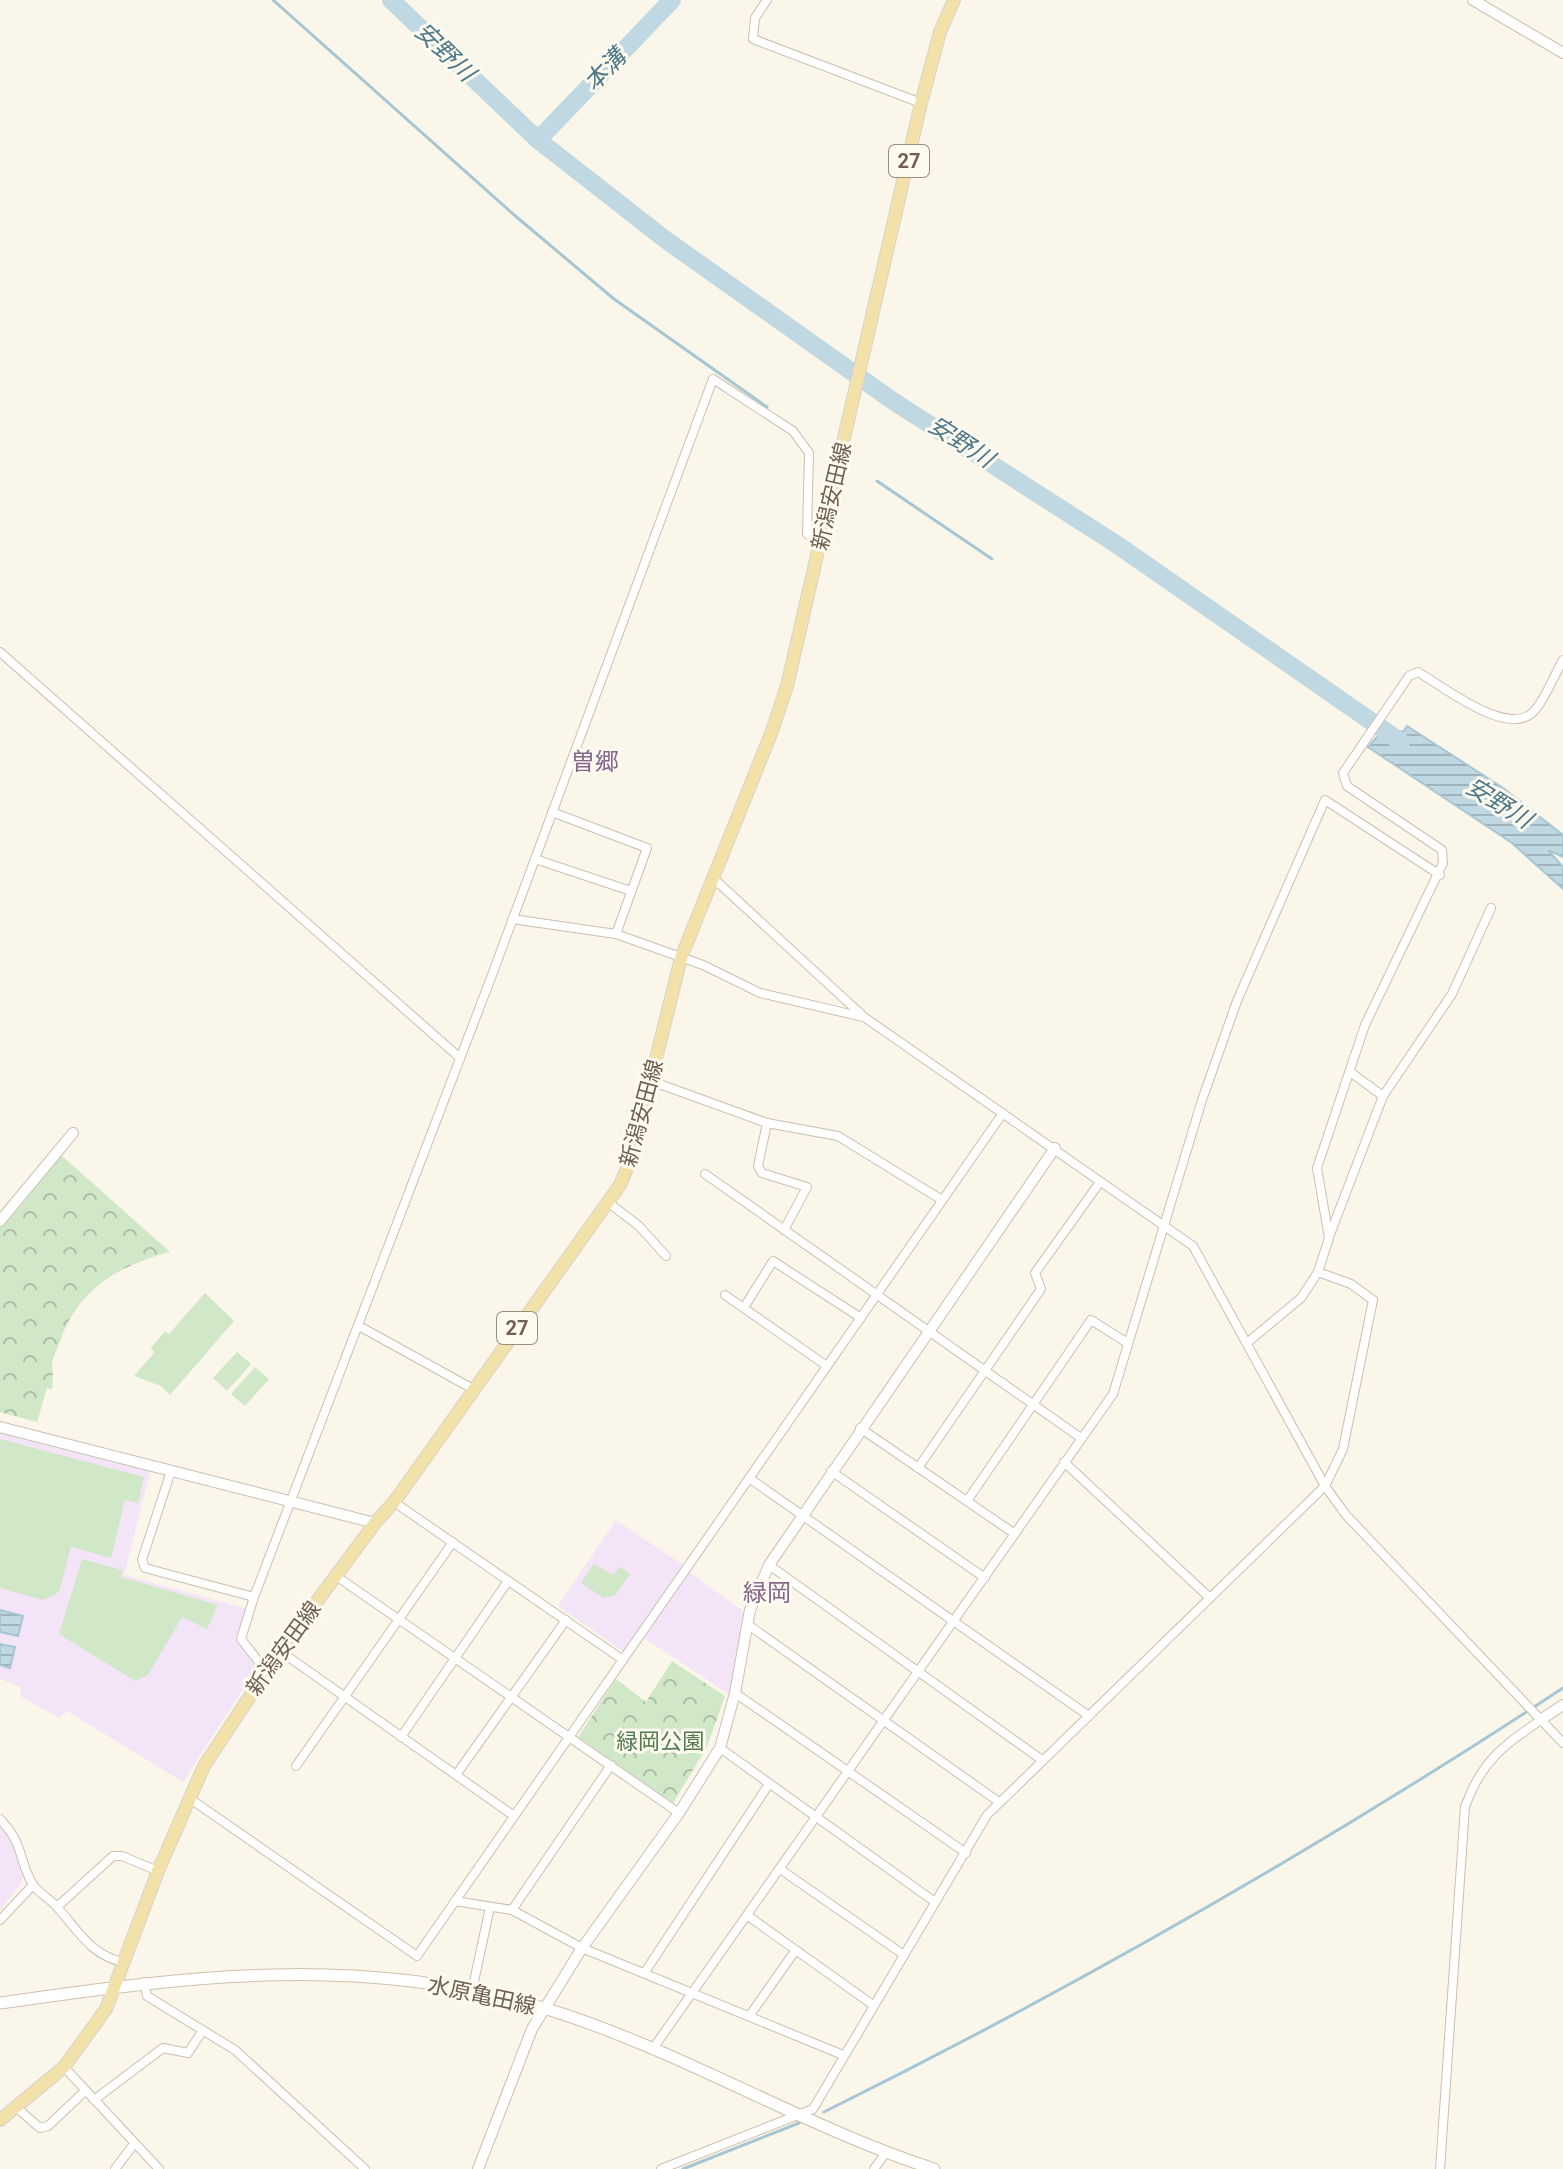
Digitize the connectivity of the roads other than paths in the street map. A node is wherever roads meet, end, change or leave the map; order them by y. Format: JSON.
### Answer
{"nodes":[{"id":1,"x":767,"y":0,"type":"edge"},
{"id":2,"x":954,"y":0,"type":"edge"},
{"id":3,"x":1473,"y":0,"type":"edge"},
{"id":4,"x":1563,"y":53,"type":"edge"},
{"id":5,"x":921,"y":103,"type":"junction"},
{"id":6,"x":820,"y":542,"type":"junction"},
{"id":7,"x":0,"y":652,"type":"edge"},
{"id":8,"x":1563,"y":660,"type":"edge"},
{"id":9,"x":552,"y":812,"type":"junction"},
{"id":10,"x":535,"y":859,"type":"junction"},
{"id":11,"x":1440,"y":875,"type":"junction"},
{"id":12,"x":711,"y":876,"type":"junction"},
{"id":13,"x":631,"y":891,"type":"junction"},
{"id":14,"x":1491,"y":908,"type":"dead end"},
{"id":15,"x":512,"y":919,"type":"junction"},
{"id":16,"x":616,"y":934,"type":"junction"},
{"id":17,"x":681,"y":958,"type":"junction"},
{"id":18,"x":864,"y":1017,"type":"junction"},
{"id":19,"x":460,"y":1058,"type":"junction"},
{"id":20,"x":1350,"y":1072,"type":"junction"},
{"id":21,"x":651,"y":1081,"type":"junction"},
{"id":22,"x":1383,"y":1096,"type":"junction"},
{"id":23,"x":1003,"y":1113,"type":"junction"},
{"id":24,"x":767,"y":1123,"type":"junction"},
{"id":25,"x":73,"y":1133,"type":"dead end"},
{"id":26,"x":1055,"y":1148,"type":"junction"},
{"id":27,"x":705,"y":1174,"type":"dead end"},
{"id":28,"x":1100,"y":1182,"type":"junction"},
{"id":29,"x":942,"y":1200,"type":"junction"},
{"id":30,"x":609,"y":1203,"type":"junction"},
{"id":31,"x":0,"y":1221,"type":"edge"},
{"id":32,"x":1164,"y":1224,"type":"junction"},
{"id":33,"x":784,"y":1230,"type":"junction"},
{"id":34,"x":1329,"y":1238,"type":"junction"},
{"id":35,"x":666,"y":1256,"type":"dead end"},
{"id":36,"x":1318,"y":1272,"type":"junction"},
{"id":37,"x":725,"y":1295,"type":"dead end"},
{"id":38,"x":876,"y":1295,"type":"junction"},
{"id":39,"x":745,"y":1306,"type":"junction"},
{"id":40,"x":861,"y":1318,"type":"junction"},
{"id":41,"x":359,"y":1326,"type":"junction"},
{"id":42,"x":927,"y":1331,"type":"junction"},
{"id":43,"x":1126,"y":1342,"type":"junction"},
{"id":44,"x":1248,"y":1342,"type":"junction"},
{"id":45,"x":827,"y":1366,"type":"junction"},
{"id":46,"x":985,"y":1371,"type":"junction"},
{"id":47,"x":473,"y":1389,"type":"junction"},
{"id":48,"x":1033,"y":1405,"type":"junction"},
{"id":49,"x":0,"y":1427,"type":"edge"},
{"id":50,"x":860,"y":1428,"type":"junction"},
{"id":51,"x":1081,"y":1438,"type":"junction"},
{"id":52,"x":1064,"y":1462,"type":"junction"},
{"id":53,"x":918,"y":1468,"type":"junction"},
{"id":54,"x":171,"y":1471,"type":"junction"},
{"id":55,"x":831,"y":1471,"type":"junction"},
{"id":56,"x":749,"y":1478,"type":"junction"},
{"id":57,"x":1325,"y":1486,"type":"junction"},
{"id":58,"x":292,"y":1501,"type":"junction"},
{"id":59,"x":967,"y":1501,"type":"junction"},
{"id":60,"x":394,"y":1502,"type":"junction"},
{"id":61,"x":801,"y":1515,"type":"junction"},
{"id":62,"x":375,"y":1523,"type":"junction"},
{"id":63,"x":1015,"y":1534,"type":"junction"},
{"id":64,"x":453,"y":1542,"type":"junction"},
{"id":65,"x":769,"y":1565,"type":"junction"},
{"id":66,"x":336,"y":1576,"type":"junction"},
{"id":67,"x":985,"y":1578,"type":"junction"},
{"id":68,"x":508,"y":1581,"type":"junction"},
{"id":69,"x":254,"y":1597,"type":"junction"},
{"id":70,"x":1210,"y":1598,"type":"junction"},
{"id":71,"x":398,"y":1619,"type":"junction"},
{"id":72,"x":566,"y":1620,"type":"junction"},
{"id":73,"x":952,"y":1623,"type":"junction"},
{"id":74,"x":747,"y":1624,"type":"junction"},
{"id":75,"x":280,"y":1651,"type":"junction"},
{"id":76,"x":455,"y":1658,"type":"junction"},
{"id":77,"x":623,"y":1660,"type":"junction"},
{"id":78,"x":266,"y":1671,"type":"junction"},
{"id":79,"x":917,"y":1671,"type":"junction"},
{"id":80,"x":735,"y":1693,"type":"junction"},
{"id":81,"x":345,"y":1697,"type":"junction"},
{"id":82,"x":513,"y":1698,"type":"junction"},
{"id":83,"x":1563,"y":1705,"type":"edge"},
{"id":84,"x":1089,"y":1716,"type":"junction"},
{"id":85,"x":1542,"y":1719,"type":"junction"},
{"id":86,"x":884,"y":1720,"type":"junction"},
{"id":87,"x":401,"y":1737,"type":"junction"},
{"id":88,"x":569,"y":1737,"type":"junction"},
{"id":89,"x":1563,"y":1743,"type":"edge"},
{"id":90,"x":720,"y":1748,"type":"junction"},
{"id":91,"x":1042,"y":1760,"type":"junction"},
{"id":92,"x":611,"y":1765,"type":"junction"},
{"id":93,"x":296,"y":1766,"type":"dead end"},
{"id":94,"x":849,"y":1768,"type":"junction"},
{"id":95,"x":456,"y":1775,"type":"junction"},
{"id":96,"x":769,"y":1784,"type":"junction"},
{"id":97,"x":189,"y":1798,"type":"junction"},
{"id":98,"x":999,"y":1802,"type":"junction"},
{"id":99,"x":679,"y":1813,"type":"junction"},
{"id":100,"x":514,"y":1816,"type":"junction"},
{"id":101,"x":815,"y":1816,"type":"junction"},
{"id":102,"x":0,"y":1819,"type":"edge"},
{"id":103,"x":966,"y":1853,"type":"junction"},
{"id":104,"x":780,"y":1869,"type":"junction"},
{"id":105,"x":158,"y":1871,"type":"junction"},
{"id":106,"x":33,"y":1885,"type":"junction"},
{"id":107,"x":455,"y":1901,"type":"junction"},
{"id":108,"x":935,"y":1902,"type":"junction"},
{"id":109,"x":57,"y":1907,"type":"junction"},
{"id":110,"x":490,"y":1907,"type":"junction"},
{"id":111,"x":512,"y":1910,"type":"junction"},
{"id":112,"x":748,"y":1916,"type":"junction"},
{"id":113,"x":0,"y":1920,"type":"edge"},
{"id":114,"x":582,"y":1948,"type":"junction"},
{"id":115,"x":795,"y":1951,"type":"junction"},
{"id":116,"x":904,"y":1955,"type":"junction"},
{"id":117,"x":123,"y":1962,"type":"junction"},
{"id":118,"x":645,"y":1972,"type":"junction"},
{"id":119,"x":144,"y":1982,"type":"junction"},
{"id":120,"x":114,"y":1987,"type":"junction"},
{"id":121,"x":691,"y":1990,"type":"junction"},
{"id":122,"x":472,"y":1991,"type":"junction"},
{"id":123,"x":0,"y":2003,"type":"edge"},
{"id":124,"x":873,"y":2005,"type":"junction"},
{"id":125,"x":545,"y":2009,"type":"junction"},
{"id":126,"x":750,"y":2015,"type":"junction"},
{"id":127,"x":203,"y":2030,"type":"junction"},
{"id":128,"x":652,"y":2050,"type":"junction"},
{"id":129,"x":843,"y":2055,"type":"junction"},
{"id":130,"x":64,"y":2067,"type":"junction"},
{"id":131,"x":85,"y":2091,"type":"junction"},
{"id":132,"x":94,"y":2100,"type":"junction"},
{"id":133,"x":17,"y":2108,"type":"junction"},
{"id":134,"x":804,"y":2114,"type":"junction"},
{"id":135,"x":0,"y":2120,"type":"edge"},
{"id":136,"x":134,"y":2144,"type":"junction"},
{"id":137,"x":887,"y":2151,"type":"junction"},
{"id":138,"x":362,"y":2168,"type":"edge"},
{"id":139,"x":115,"y":2169,"type":"edge"},
{"id":140,"x":159,"y":2169,"type":"edge"},
{"id":141,"x":478,"y":2169,"type":"edge"},
{"id":142,"x":661,"y":2169,"type":"edge"},
{"id":143,"x":874,"y":2169,"type":"edge"},
{"id":144,"x":932,"y":2169,"type":"edge"},
{"id":145,"x":1440,"y":2169,"type":"edge"}],
"edges":[{"from":1,"to":5,"type":"street"},
{"from":2,"to":5,"type":"main road","name":"新潟安田線","number":"27"},
{"from":3,"to":4,"type":"street"},
{"from":5,"to":6,"type":"main road","name":"新潟安田線","number":"27"},
{"from":6,"to":9,"type":"street"},
{"from":6,"to":12,"type":"main road","name":"新潟安田線","number":"27"},
{"from":7,"to":19,"type":"street"},
{"from":8,"to":11,"type":"street"},
{"from":9,"to":10,"type":"street"},
{"from":9,"to":13,"type":"street"},
{"from":10,"to":13,"type":"street"},
{"from":10,"to":15,"type":"street"},
{"from":11,"to":20,"type":"street"},
{"from":11,"to":32,"type":"street"},
{"from":12,"to":17,"type":"main road","name":"新潟安田線","number":"27"},
{"from":12,"to":18,"type":"street"},
{"from":13,"to":16,"type":"street"},
{"from":14,"to":22,"type":"street"},
{"from":15,"to":16,"type":"street"},
{"from":15,"to":19,"type":"street"},
{"from":16,"to":17,"type":"street"},
{"from":17,"to":18,"type":"street"},
{"from":17,"to":21,"type":"main road","name":"新潟安田線","number":"27"},
{"from":18,"to":23,"type":"street"},
{"from":19,"to":41,"type":"street"},
{"from":20,"to":22,"type":"street"},
{"from":20,"to":34,"type":"street"},
{"from":21,"to":24,"type":"street"},
{"from":21,"to":30,"type":"main road","name":"新潟安田線","number":"27"},
{"from":22,"to":34,"type":"street"},
{"from":23,"to":26,"type":"street"},
{"from":23,"to":29,"type":"street"},
{"from":24,"to":29,"type":"street"},
{"from":24,"to":33,"type":"street"},
{"from":25,"to":31,"type":"street"},
{"from":26,"to":28,"type":"street"},
{"from":26,"to":42,"type":"street"},
{"from":27,"to":33,"type":"street"},
{"from":28,"to":32,"type":"street"},
{"from":28,"to":46,"type":"street"},
{"from":29,"to":38,"type":"street"},
{"from":30,"to":35,"type":"street"},
{"from":30,"to":47,"type":"main road","name":"新潟安田線","number":"27"},
{"from":32,"to":43,"type":"street"},
{"from":32,"to":44,"type":"street"},
{"from":33,"to":38,"type":"street"},
{"from":34,"to":36,"type":"street"},
{"from":36,"to":44,"type":"street"},
{"from":36,"to":57,"type":"street"},
{"from":37,"to":39,"type":"street"},
{"from":38,"to":40,"type":"street"},
{"from":38,"to":42,"type":"street"},
{"from":39,"to":40,"type":"street"},
{"from":39,"to":45,"type":"street"},
{"from":40,"to":45,"type":"street"},
{"from":41,"to":47,"type":"street"},
{"from":41,"to":58,"type":"street"},
{"from":42,"to":46,"type":"street"},
{"from":42,"to":50,"type":"street"},
{"from":43,"to":48,"type":"street"},
{"from":43,"to":51,"type":"street"},
{"from":44,"to":57,"type":"street"},
{"from":45,"to":56,"type":"street"},
{"from":46,"to":48,"type":"street"},
{"from":46,"to":53,"type":"street"},
{"from":47,"to":60,"type":"main road","name":"新潟安田線","number":"27"},
{"from":48,"to":51,"type":"street"},
{"from":48,"to":59,"type":"street"},
{"from":49,"to":54,"type":"street"},
{"from":50,"to":53,"type":"street"},
{"from":50,"to":55,"type":"street"},
{"from":51,"to":52,"type":"street"},
{"from":52,"to":63,"type":"street"},
{"from":52,"to":70,"type":"street"},
{"from":53,"to":59,"type":"street"},
{"from":54,"to":58,"type":"street"},
{"from":54,"to":69,"type":"street"},
{"from":55,"to":61,"type":"street"},
{"from":55,"to":67,"type":"street"},
{"from":56,"to":61,"type":"street"},
{"from":56,"to":77,"type":"street"},
{"from":57,"to":70,"type":"street"},
{"from":57,"to":85,"type":"street"},
{"from":58,"to":62,"type":"street"},
{"from":58,"to":69,"type":"street"},
{"from":59,"to":63,"type":"street"},
{"from":60,"to":62,"type":"main road","name":"新潟安田線","number":"27"},
{"from":60,"to":64,"type":"street"},
{"from":61,"to":65,"type":"street"},
{"from":61,"to":73,"type":"street"},
{"from":62,"to":66,"type":"main road","name":"新潟安田線","number":"27"},
{"from":63,"to":67,"type":"street"},
{"from":64,"to":68,"type":"street"},
{"from":64,"to":71,"type":"street"},
{"from":65,"to":74,"type":"street"},
{"from":65,"to":79,"type":"street"},
{"from":66,"to":71,"type":"street"},
{"from":66,"to":75,"type":"main road","name":"新潟安田線","number":"27"},
{"from":67,"to":73,"type":"street"},
{"from":68,"to":72,"type":"street"},
{"from":68,"to":76,"type":"street"},
{"from":69,"to":78,"type":"street"},
{"from":70,"to":84,"type":"street"},
{"from":71,"to":76,"type":"street"},
{"from":71,"to":81,"type":"street"},
{"from":72,"to":77,"type":"street"},
{"from":72,"to":82,"type":"street"},
{"from":73,"to":79,"type":"street"},
{"from":73,"to":84,"type":"street"},
{"from":74,"to":80,"type":"street"},
{"from":74,"to":86,"type":"street"},
{"from":75,"to":78,"type":"main road","name":"新潟安田線","number":"27"},
{"from":75,"to":81,"type":"street"},
{"from":76,"to":82,"type":"street"},
{"from":76,"to":87,"type":"street"},
{"from":77,"to":88,"type":"street"},
{"from":78,"to":97,"type":"main road","name":"新潟安田線","number":"27"},
{"from":79,"to":86,"type":"street"},
{"from":79,"to":91,"type":"street"},
{"from":80,"to":90,"type":"street"},
{"from":80,"to":94,"type":"street"},
{"from":81,"to":87,"type":"street"},
{"from":81,"to":93,"type":"street"},
{"from":82,"to":88,"type":"street"},
{"from":82,"to":95,"type":"street"},
{"from":83,"to":85,"type":"street"},
{"from":84,"to":91,"type":"street"},
{"from":85,"to":89,"type":"street"},
{"from":85,"to":145,"type":"street"},
{"from":86,"to":94,"type":"street"},
{"from":86,"to":98,"type":"street"},
{"from":87,"to":95,"type":"street"},
{"from":88,"to":92,"type":"street"},
{"from":88,"to":100,"type":"street"},
{"from":90,"to":96,"type":"street"},
{"from":90,"to":99,"type":"street"},
{"from":91,"to":98,"type":"street"},
{"from":92,"to":99,"type":"street"},
{"from":92,"to":111,"type":"street"},
{"from":94,"to":101,"type":"street"},
{"from":94,"to":103,"type":"street"},
{"from":95,"to":100,"type":"street"},
{"from":96,"to":101,"type":"street"},
{"from":96,"to":118,"type":"street"},
{"from":97,"to":105,"type":"main road","name":"新潟安田線","number":"27"},
{"from":97,"to":107,"type":"street"},
{"from":98,"to":103,"type":"street"},
{"from":99,"to":114,"type":"street"},
{"from":100,"to":107,"type":"street"},
{"from":101,"to":104,"type":"street"},
{"from":101,"to":108,"type":"street"},
{"from":102,"to":106,"type":"street"},
{"from":103,"to":108,"type":"street"},
{"from":104,"to":112,"type":"street"},
{"from":104,"to":116,"type":"street"},
{"from":105,"to":109,"type":"street"},
{"from":105,"to":117,"type":"main road","name":"新潟安田線","number":"27"},
{"from":106,"to":109,"type":"street"},
{"from":106,"to":113,"type":"street"},
{"from":107,"to":110,"type":"street"},
{"from":108,"to":116,"type":"street"},
{"from":109,"to":117,"type":"street"},
{"from":110,"to":111,"type":"street"},
{"from":110,"to":122,"type":"street"},
{"from":111,"to":114,"type":"street"},
{"from":112,"to":115,"type":"street"},
{"from":112,"to":121,"type":"street"},
{"from":114,"to":118,"type":"street"},
{"from":114,"to":125,"type":"street"},
{"from":115,"to":124,"type":"street"},
{"from":115,"to":126,"type":"street"},
{"from":116,"to":124,"type":"street"},
{"from":117,"to":120,"type":"main road","name":"新潟安田線","number":"27"},
{"from":118,"to":121,"type":"street"},
{"from":119,"to":120,"type":"main road","name":"水原亀田線"},
{"from":119,"to":122,"type":"main road","name":"水原亀田線"},
{"from":119,"to":127,"type":"street"},
{"from":120,"to":123,"type":"main road","name":"水原亀田線"},
{"from":120,"to":130,"type":"main road","name":"新潟安田線","number":"27"},
{"from":121,"to":126,"type":"street"},
{"from":121,"to":128,"type":"street"},
{"from":122,"to":125,"type":"main road","name":"水原亀田線"},
{"from":124,"to":129,"type":"street"},
{"from":125,"to":128,"type":"main road","name":"水原亀田線"},
{"from":125,"to":141,"type":"street"},
{"from":126,"to":129,"type":"street"},
{"from":127,"to":132,"type":"street"},
{"from":127,"to":138,"type":"street"},
{"from":128,"to":134,"type":"main road","name":"水原亀田線"},
{"from":129,"to":134,"type":"street"},
{"from":130,"to":131,"type":"street"},
{"from":130,"to":133,"type":"main road","name":"新潟安田線","number":"27"},
{"from":131,"to":132,"type":"street"},
{"from":131,"to":133,"type":"street"},
{"from":132,"to":136,"type":"street"},
{"from":133,"to":135,"type":"main road","name":"新潟安田線","number":"27"},
{"from":134,"to":137,"type":"main road","name":"水原亀田線"},
{"from":134,"to":142,"type":"street"},
{"from":136,"to":139,"type":"street"},
{"from":136,"to":140,"type":"street"},
{"from":137,"to":143,"type":"street"},
{"from":137,"to":144,"type":"main road","name":"水原亀田線"}]}
